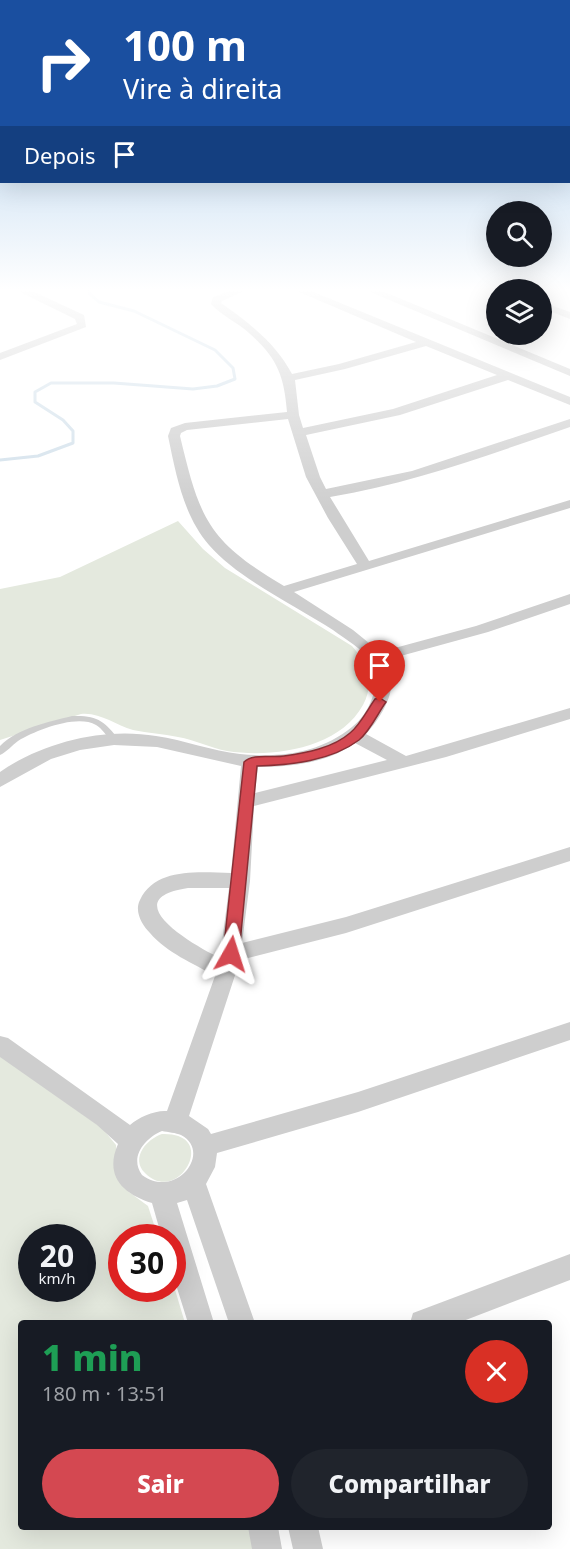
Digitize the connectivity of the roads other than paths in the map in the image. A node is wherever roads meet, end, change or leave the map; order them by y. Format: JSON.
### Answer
{"nodes":[{"id":1,"x":281,"y":363,"type":"edge"},
{"id":2,"x":354,"y":363,"type":"edge"},
{"id":3,"x":477,"y":363,"type":"edge"},
{"id":4,"x":547,"y":363,"type":"edge"},
{"id":5,"x":570,"y":373,"type":"edge"},
{"id":6,"x":507,"y":376,"type":"junction"},
{"id":7,"x":288,"y":378,"type":"junction"},
{"id":8,"x":570,"y":401,"type":"edge"},
{"id":9,"x":293,"y":415,"type":"junction"},
{"id":10,"x":570,"y":423,"type":"edge"},
{"id":11,"x":299,"y":434,"type":"junction"},
{"id":12,"x":322,"y":494,"type":"junction"},
{"id":13,"x":570,"y":504,"type":"edge"},
{"id":14,"x":366,"y":567,"type":"junction"},
{"id":15,"x":282,"y":591,"type":"junction"},
{"id":16,"x":570,"y":599,"type":"edge"},
{"id":17,"x":376,"y":658,"type":"junction"},
{"id":18,"x":570,"y":713,"type":"edge"},
{"id":19,"x":356,"y":736,"type":"junction"},
{"id":20,"x":115,"y":740,"type":"junction"},
{"id":21,"x":0,"y":752,"type":"edge"},
{"id":22,"x":250,"y":762,"type":"junction"},
{"id":23,"x":404,"y":762,"type":"junction"},
{"id":24,"x":0,"y":781,"type":"edge"},
{"id":25,"x":245,"y":802,"type":"junction"},
{"id":26,"x":570,"y":854,"type":"edge"},
{"id":27,"x":240,"y":881,"type":"junction"},
{"id":28,"x":229,"y":963,"type":"junction"},
{"id":29,"x":570,"y":1031,"type":"edge"},
{"id":30,"x":0,"y":1045,"type":"edge"},
{"id":31,"x":175,"y":1121,"type":"junction"},
{"id":32,"x":131,"y":1140,"type":"junction"},
{"id":33,"x":205,"y":1146,"type":"junction"},
{"id":34,"x":193,"y":1182,"type":"junction"},
{"id":35,"x":162,"y":1194,"type":"junction"},
{"id":36,"x":570,"y":1267,"type":"edge"},
{"id":37,"x":200,"y":1320,"type":"edge"},
{"id":38,"x":241,"y":1320,"type":"edge"},
{"id":39,"x":431,"y":1320,"type":"edge"},
{"id":40,"x":264,"y":1530,"type":"edge"},
{"id":41,"x":304,"y":1530,"type":"edge"},
{"id":42,"x":267,"y":1549,"type":"edge"},
{"id":43,"x":308,"y":1549,"type":"edge"}],
"edges":[{"from":1,"to":7,"type":"street"},
{"from":2,"to":7,"type":"street"},
{"from":3,"to":6,"type":"street"},
{"from":4,"to":5,"type":"street"},
{"from":6,"to":8,"type":"street"},
{"from":6,"to":11,"type":"street"},
{"from":7,"to":9,"type":"street"},
{"from":9,"to":11,"type":"street"},
{"from":9,"to":15,"type":"street"},
{"from":10,"to":12,"type":"street"},
{"from":11,"to":12,"type":"street"},
{"from":12,"to":14,"type":"street"},
{"from":13,"to":14,"type":"street"},
{"from":14,"to":15,"type":"street"},
{"from":15,"to":17,"type":"street"},
{"from":16,"to":17,"type":"street"},
{"from":17,"to":19,"type":"street"},
{"from":18,"to":23,"type":"street"},
{"from":19,"to":22,"type":"street"},
{"from":19,"to":23,"type":"street"},
{"from":20,"to":21,"type":"lane"},
{"from":20,"to":22,"type":"street"},
{"from":20,"to":24,"type":"street"},
{"from":22,"to":25,"type":"street"},
{"from":23,"to":25,"type":"street"},
{"from":25,"to":27,"type":"street"},
{"from":26,"to":28,"type":"street"},
{"from":27,"to":28,"type":"street"},
{"from":27,"to":28,"type":"street"},
{"from":28,"to":31,"type":"street"},
{"from":29,"to":33,"type":"street"},
{"from":30,"to":32,"type":"street"},
{"from":31,"to":32,"type":"street"},
{"from":31,"to":33,"type":"street"},
{"from":32,"to":35,"type":"street"},
{"from":33,"to":34,"type":"street"},
{"from":34,"to":35,"type":"street"},
{"from":34,"to":38,"type":"street"},
{"from":35,"to":37,"type":"street"},
{"from":36,"to":39,"type":"street"},
{"from":40,"to":42,"type":"street"},
{"from":41,"to":43,"type":"street"}]}
